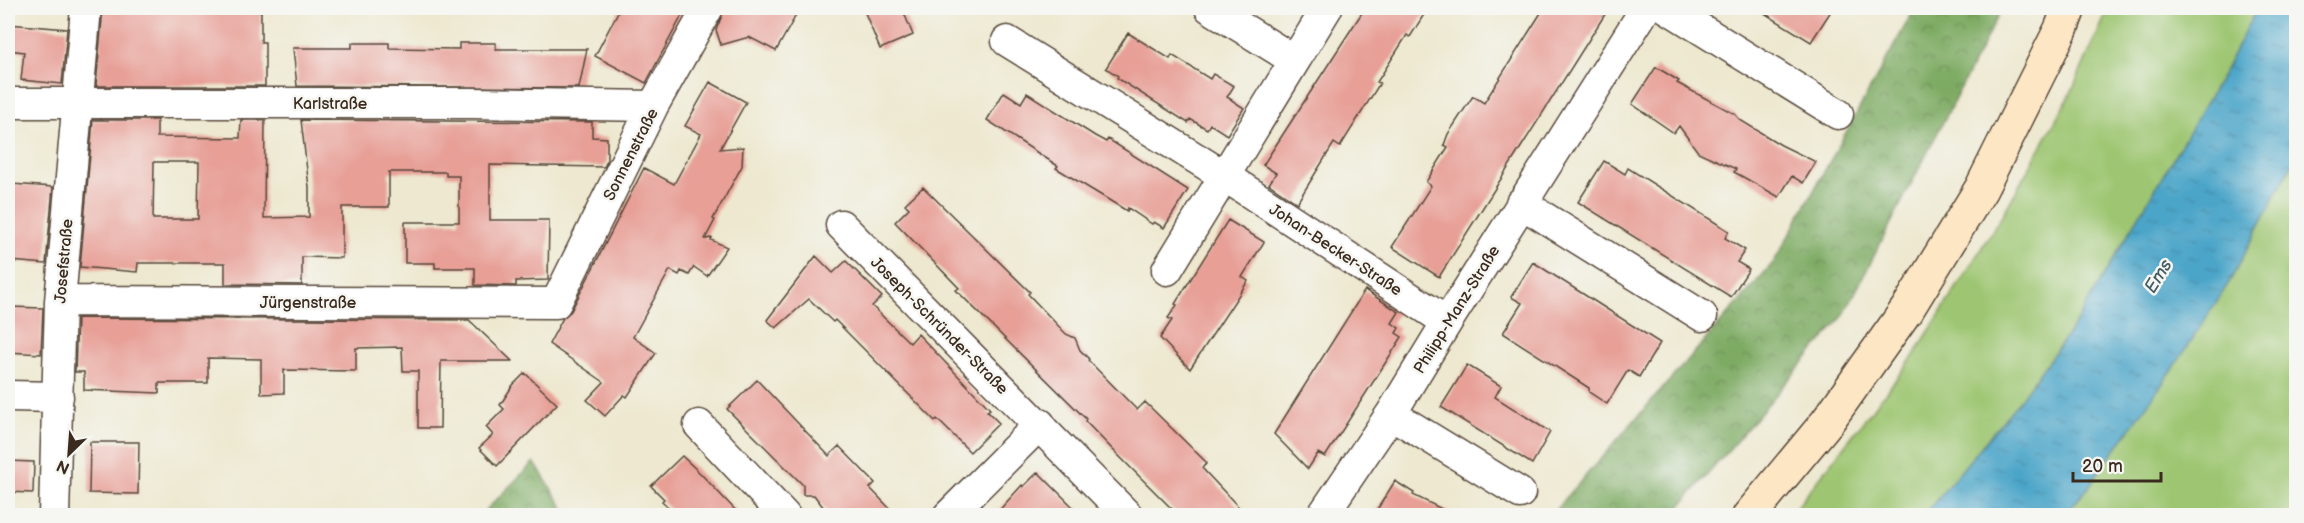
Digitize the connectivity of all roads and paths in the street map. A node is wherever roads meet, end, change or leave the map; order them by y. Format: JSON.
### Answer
{"nodes":[{"id":1,"x":86,"y":8,"type":"edge"},
{"id":2,"x":708,"y":8,"type":"edge"},
{"id":3,"x":1210,"y":8,"type":"edge"},
{"id":4,"x":1327,"y":8,"type":"edge"},
{"id":5,"x":1646,"y":8,"type":"edge"},
{"id":6,"x":1667,"y":8,"type":"edge"},
{"id":7,"x":2069,"y":8,"type":"edge"},
{"id":8,"x":1007,"y":41,"type":"dead end"},
{"id":9,"x":1294,"y":60,"type":"junction"},
{"id":10,"x":8,"y":103,"type":"edge"},
{"id":11,"x":77,"y":103,"type":"junction"},
{"id":12,"x":653,"y":106,"type":"junction"},
{"id":13,"x":1838,"y":114,"type":"dead end"},
{"id":14,"x":1226,"y":177,"type":"junction"},
{"id":15,"x":1521,"y":203,"type":"junction"},
{"id":16,"x":841,"y":225,"type":"dead end"},
{"id":17,"x":1167,"y":270,"type":"dead end"},
{"id":18,"x":60,"y":301,"type":"junction"},
{"id":19,"x":556,"y":303,"type":"joint"},
{"id":20,"x":1702,"y":316,"type":"dead end"},
{"id":21,"x":1447,"y":322,"type":"junction"},
{"id":22,"x":8,"y":396,"type":"edge"},
{"id":23,"x":58,"y":397,"type":"junction"},
{"id":24,"x":1392,"y":414,"type":"junction"},
{"id":25,"x":1040,"y":424,"type":"junction"},
{"id":26,"x":699,"y":425,"type":"dead end"},
{"id":27,"x":1520,"y":493,"type":"dead end"},
{"id":28,"x":54,"y":516,"type":"edge"},
{"id":29,"x":785,"y":516,"type":"edge"},
{"id":30,"x":948,"y":516,"type":"edge"},
{"id":31,"x":1128,"y":516,"type":"edge"},
{"id":32,"x":1322,"y":516,"type":"edge"},
{"id":33,"x":1749,"y":516,"type":"edge"}],
"edges":[{"from":1,"to":11,"type":"street","name":"Josefstraße"},
{"from":2,"to":12,"type":"street","name":"Sonnenstraße"},
{"from":3,"to":9,"type":"street"},
{"from":4,"to":9,"type":"street"},
{"from":5,"to":15,"type":"street","name":"Philipp-Manz-Straße"},
{"from":6,"to":13,"type":"street"},
{"from":7,"to":33,"type":"main road"},
{"from":8,"to":14,"type":"street","name":"Johan-Becker-Straße"},
{"from":9,"to":14,"type":"street"},
{"from":10,"to":11,"type":"street","name":"Karlstraße"},
{"from":11,"to":12,"type":"street","name":"Karlstraße"},
{"from":11,"to":18,"type":"street","name":"Josefstraße"},
{"from":12,"to":19,"type":"street","name":"Sonnenstraße"},
{"from":14,"to":17,"type":"street"},
{"from":14,"to":21,"type":"street","name":"Johan-Becker-Straße"},
{"from":15,"to":20,"type":"street"},
{"from":15,"to":21,"type":"street","name":"Philipp-Manz-Straße"},
{"from":16,"to":25,"type":"street","name":"Joseph-Schründer-Straße"},
{"from":18,"to":19,"type":"street","name":"Jürgenstraße"},
{"from":18,"to":23,"type":"street","name":"Josefstraße"},
{"from":21,"to":24,"type":"street","name":"Philipp-Manz-Straße"},
{"from":22,"to":23,"type":"street"},
{"from":23,"to":28,"type":"street","name":"Josefstraße"},
{"from":24,"to":27,"type":"street"},
{"from":24,"to":32,"type":"street","name":"Philipp-Manz-Straße"},
{"from":25,"to":30,"type":"street"},
{"from":25,"to":31,"type":"street","name":"Joseph-Schründer-Straße"},
{"from":26,"to":29,"type":"street"}]}
